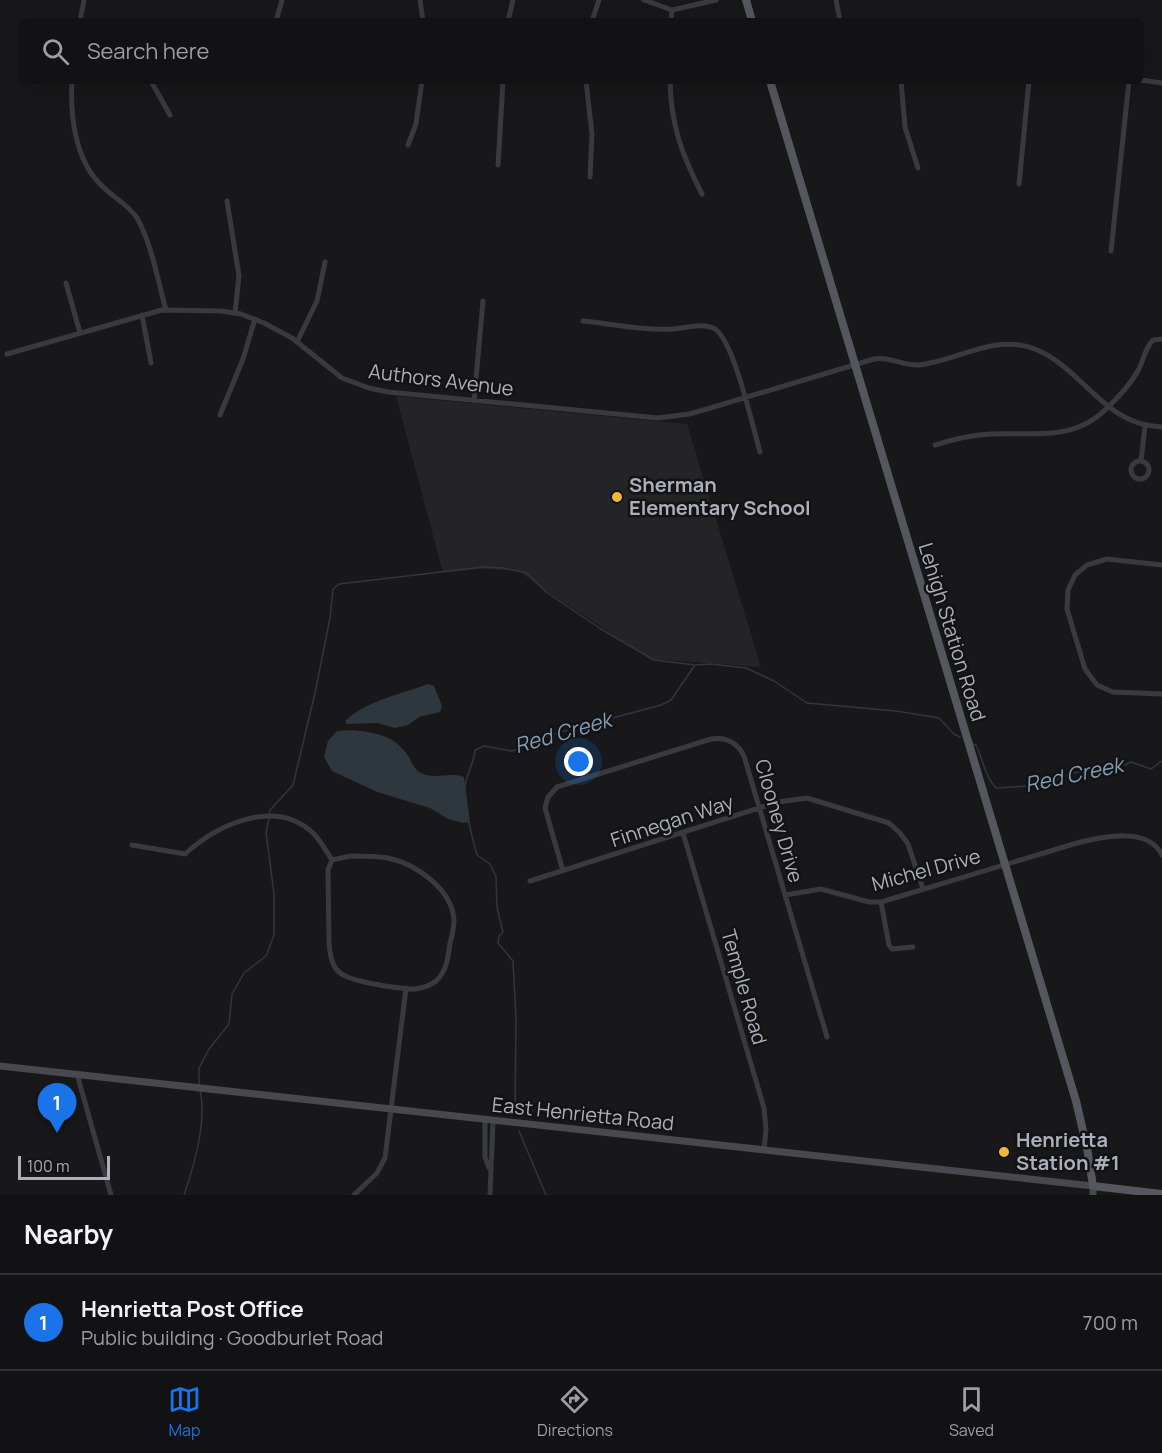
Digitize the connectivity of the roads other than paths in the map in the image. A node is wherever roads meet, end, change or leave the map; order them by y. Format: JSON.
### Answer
{"nodes":[{"id":1,"x":84,"y":0,"type":"edge"},
{"id":2,"x":282,"y":0,"type":"edge"},
{"id":3,"x":420,"y":0,"type":"edge"},
{"id":4,"x":513,"y":0,"type":"edge"},
{"id":5,"x":599,"y":0,"type":"edge"},
{"id":6,"x":644,"y":0,"type":"edge"},
{"id":7,"x":716,"y":0,"type":"edge"},
{"id":8,"x":746,"y":0,"type":"edge"},
{"id":9,"x":836,"y":0,"type":"edge"},
{"id":10,"x":672,"y":10,"type":"junction"},
{"id":11,"x":81,"y":18,"type":"edge"},
{"id":12,"x":277,"y":18,"type":"edge"},
{"id":13,"x":423,"y":18,"type":"edge"},
{"id":14,"x":509,"y":18,"type":"edge"},
{"id":15,"x":593,"y":18,"type":"edge"},
{"id":16,"x":671,"y":18,"type":"edge"},
{"id":17,"x":751,"y":18,"type":"edge"},
{"id":18,"x":839,"y":18,"type":"edge"},
{"id":19,"x":1144,"y":80,"type":"edge"},
{"id":20,"x":1162,"y":83,"type":"edge"},
{"id":21,"x":72,"y":84,"type":"edge"},
{"id":22,"x":153,"y":84,"type":"edge"},
{"id":23,"x":422,"y":84,"type":"edge"},
{"id":24,"x":503,"y":84,"type":"edge"},
{"id":25,"x":586,"y":84,"type":"edge"},
{"id":26,"x":670,"y":84,"type":"edge"},
{"id":27,"x":771,"y":84,"type":"edge"},
{"id":28,"x":901,"y":84,"type":"edge"},
{"id":29,"x":1029,"y":84,"type":"edge"},
{"id":30,"x":1129,"y":84,"type":"edge"},
{"id":31,"x":170,"y":116,"type":"dead end"},
{"id":32,"x":408,"y":145,"type":"dead end"},
{"id":33,"x":498,"y":165,"type":"dead end"},
{"id":34,"x":918,"y":168,"type":"dead end"},
{"id":35,"x":590,"y":177,"type":"dead end"},
{"id":36,"x":1019,"y":184,"type":"dead end"},
{"id":37,"x":702,"y":194,"type":"dead end"},
{"id":38,"x":226,"y":201,"type":"dead end"},
{"id":39,"x":1111,"y":251,"type":"dead end"},
{"id":40,"x":325,"y":262,"type":"dead end"},
{"id":41,"x":66,"y":283,"type":"dead end"},
{"id":42,"x":483,"y":301,"type":"dead end"},
{"id":43,"x":166,"y":310,"type":"junction"},
{"id":44,"x":235,"y":313,"type":"junction"},
{"id":45,"x":142,"y":315,"type":"junction"},
{"id":46,"x":255,"y":319,"type":"junction"},
{"id":47,"x":583,"y":321,"type":"dead end"},
{"id":48,"x":80,"y":333,"type":"junction"},
{"id":49,"x":1162,"y":339,"type":"edge"},
{"id":50,"x":297,"y":342,"type":"junction"},
{"id":51,"x":7,"y":354,"type":"dead end"},
{"id":52,"x":152,"y":363,"type":"dead end"},
{"id":53,"x":855,"y":365,"type":"junction"},
{"id":54,"x":744,"y":398,"type":"junction"},
{"id":55,"x":474,"y":401,"type":"junction"},
{"id":56,"x":1109,"y":407,"type":"junction"},
{"id":57,"x":220,"y":415,"type":"dead end"},
{"id":58,"x":1145,"y":426,"type":"junction"},
{"id":59,"x":1162,"y":427,"type":"edge"},
{"id":60,"x":936,"y":445,"type":"dead end"},
{"id":61,"x":760,"y":452,"type":"dead end"},
{"id":62,"x":1141,"y":461,"type":"dead end"},
{"id":63,"x":1162,"y":565,"type":"edge"},
{"id":64,"x":1162,"y":693,"type":"edge"},
{"id":65,"x":760,"y":808,"type":"junction"},
{"id":66,"x":682,"y":833,"type":"junction"},
{"id":67,"x":132,"y":845,"type":"dead end"},
{"id":68,"x":1162,"y":855,"type":"edge"},
{"id":69,"x":332,"y":860,"type":"junction"},
{"id":70,"x":1005,"y":864,"type":"junction"},
{"id":71,"x":563,"y":871,"type":"junction"},
{"id":72,"x":530,"y":882,"type":"dead end"},
{"id":73,"x":923,"y":889,"type":"junction"},
{"id":74,"x":784,"y":895,"type":"junction"},
{"id":75,"x":881,"y":902,"type":"junction"},
{"id":76,"x":914,"y":947,"type":"dead end"},
{"id":77,"x":406,"y":988,"type":"junction"},
{"id":78,"x":827,"y":1037,"type":"dead end"},
{"id":79,"x":0,"y":1065,"type":"edge"},
{"id":80,"x":77,"y":1074,"type":"junction"},
{"id":81,"x":392,"y":1109,"type":"junction"},
{"id":82,"x":489,"y":1120,"type":"junction"},
{"id":83,"x":764,"y":1150,"type":"junction"},
{"id":84,"x":1093,"y":1191,"type":"edge"},
{"id":85,"x":1162,"y":1194,"type":"edge"},
{"id":86,"x":111,"y":1195,"type":"edge"},
{"id":87,"x":354,"y":1195,"type":"edge"},
{"id":88,"x":490,"y":1195,"type":"edge"}],
"edges":[{"from":1,"to":11,"type":"street"},
{"from":2,"to":12,"type":"street"},
{"from":3,"to":13,"type":"street"},
{"from":4,"to":14,"type":"street"},
{"from":5,"to":15,"type":"street"},
{"from":6,"to":10,"type":"street"},
{"from":7,"to":10,"type":"street"},
{"from":8,"to":17,"type":"main road"},
{"from":9,"to":18,"type":"street"},
{"from":10,"to":16,"type":"street"},
{"from":19,"to":20,"type":"street"},
{"from":21,"to":43,"type":"street"},
{"from":22,"to":31,"type":"street"},
{"from":23,"to":32,"type":"street"},
{"from":24,"to":33,"type":"street"},
{"from":25,"to":35,"type":"street"},
{"from":26,"to":37,"type":"street"},
{"from":27,"to":53,"type":"main road","name":"Lehigh Station Road"},
{"from":28,"to":34,"type":"street"},
{"from":29,"to":36,"type":"street"},
{"from":30,"to":39,"type":"street"},
{"from":38,"to":44,"type":"street"},
{"from":40,"to":50,"type":"street"},
{"from":41,"to":48,"type":"street"},
{"from":42,"to":55,"type":"street"},
{"from":43,"to":44,"type":"street","name":"Authors Avenue"},
{"from":43,"to":45,"type":"street","name":"Authors Avenue"},
{"from":44,"to":46,"type":"street","name":"Authors Avenue"},
{"from":45,"to":48,"type":"street","name":"Authors Avenue"},
{"from":45,"to":52,"type":"street"},
{"from":46,"to":50,"type":"street","name":"Authors Avenue"},
{"from":46,"to":57,"type":"street"},
{"from":47,"to":54,"type":"street"},
{"from":48,"to":51,"type":"street","name":"Authors Avenue"},
{"from":49,"to":56,"type":"street"},
{"from":50,"to":55,"type":"street","name":"Authors Avenue"},
{"from":53,"to":54,"type":"street","name":"Authors Avenue"},
{"from":53,"to":56,"type":"street","name":"Authors Avenue"},
{"from":53,"to":70,"type":"main road","name":"Lehigh Station Road"},
{"from":54,"to":55,"type":"street","name":"Authors Avenue"},
{"from":54,"to":61,"type":"street"},
{"from":56,"to":58,"type":"street","name":"Authors Avenue"},
{"from":56,"to":60,"type":"street"},
{"from":58,"to":59,"type":"street"},
{"from":58,"to":62,"type":"street"},
{"from":63,"to":64,"type":"street"},
{"from":65,"to":66,"type":"street","name":"Finnegan Way"},
{"from":65,"to":71,"type":"street","name":"Clooney Drive"},
{"from":65,"to":73,"type":"street","name":"Finnegan Way"},
{"from":65,"to":74,"type":"street","name":"Clooney Drive"},
{"from":66,"to":71,"type":"street","name":"Finnegan Way"},
{"from":66,"to":83,"type":"street","name":"Temple Road"},
{"from":67,"to":69,"type":"street"},
{"from":68,"to":70,"type":"street","name":"Michel Drive"},
{"from":69,"to":77,"type":"street"},
{"from":69,"to":77,"type":"street"},
{"from":70,"to":73,"type":"street","name":"Michel Drive"},
{"from":70,"to":84,"type":"main road","name":"Lehigh Station Road"},
{"from":71,"to":72,"type":"street","name":"Finnegan Way"},
{"from":73,"to":75,"type":"street","name":"Michel Drive"},
{"from":74,"to":75,"type":"street","name":"Michel Drive"},
{"from":74,"to":78,"type":"street","name":"Clooney Drive"},
{"from":75,"to":76,"type":"street"},
{"from":77,"to":81,"type":"street"},
{"from":79,"to":80,"type":"main road","name":"East Henrietta Road"},
{"from":80,"to":81,"type":"main road","name":"East Henrietta Road"},
{"from":80,"to":86,"type":"street"},
{"from":81,"to":82,"type":"main road","name":"East Henrietta Road"},
{"from":81,"to":87,"type":"street"},
{"from":82,"to":83,"type":"main road","name":"East Henrietta Road"},
{"from":82,"to":88,"type":"street"},
{"from":83,"to":84,"type":"main road","name":"East Henrietta Road"},
{"from":84,"to":85,"type":"main road","name":"East Henrietta Road"}]}
